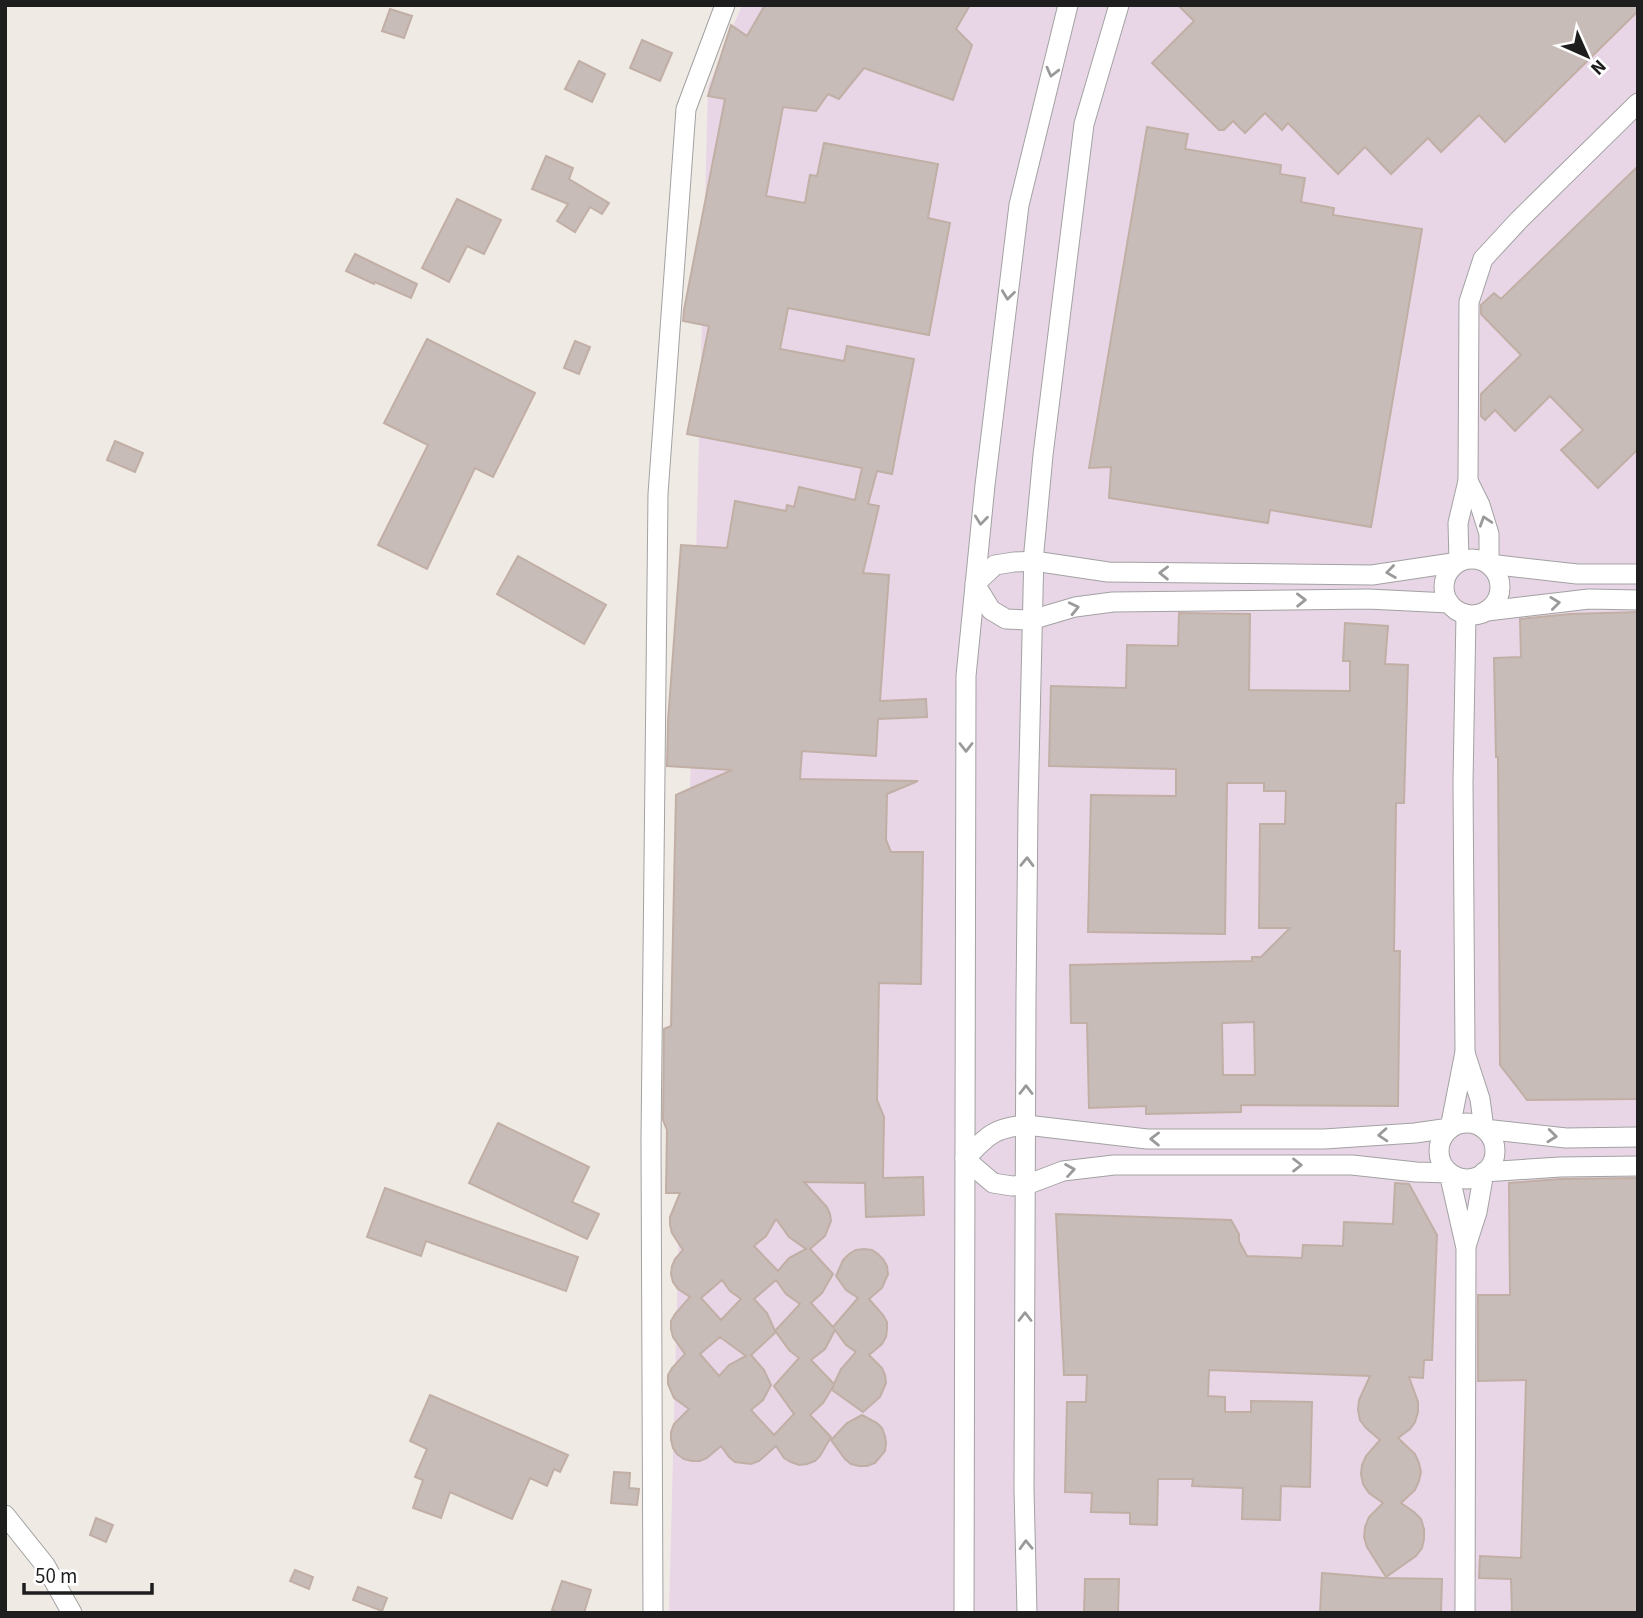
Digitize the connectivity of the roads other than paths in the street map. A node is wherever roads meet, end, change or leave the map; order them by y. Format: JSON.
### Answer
{"nodes":[{"id":1,"x":725,"y":5,"type":"edge"},
{"id":2,"x":1068,"y":5,"type":"edge"},
{"id":3,"x":1119,"y":5,"type":"edge"},
{"id":4,"x":1638,"y":103,"type":"edge"},
{"id":5,"x":1468,"y":481,"type":"junction"},
{"id":6,"x":1034,"y":561,"type":"junction"},
{"id":7,"x":1459,"y":562,"type":"junction"},
{"id":8,"x":1489,"y":564,"type":"junction"},
{"id":9,"x":1638,"y":574,"type":"edge"},
{"id":10,"x":975,"y":584,"type":"junction"},
{"id":11,"x":1638,"y":600,"type":"edge"},
{"id":12,"x":1458,"y":609,"type":"junction"},
{"id":13,"x":1487,"y":611,"type":"junction"},
{"id":14,"x":1031,"y":620,"type":"junction"},
{"id":15,"x":1465,"y":1052,"type":"junction"},
{"id":16,"x":1026,"y":1125,"type":"junction"},
{"id":17,"x":1450,"y":1128,"type":"junction"},
{"id":18,"x":1484,"y":1129,"type":"junction"},
{"id":19,"x":1638,"y":1137,"type":"edge"},
{"id":20,"x":965,"y":1158,"type":"junction"},
{"id":21,"x":1638,"y":1166,"type":"edge"},
{"id":22,"x":1484,"y":1172,"type":"junction"},
{"id":23,"x":1449,"y":1173,"type":"junction"},
{"id":24,"x":1026,"y":1185,"type":"junction"},
{"id":25,"x":1466,"y":1248,"type":"junction"},
{"id":26,"x":5,"y":1515,"type":"edge"},
{"id":27,"x":72,"y":1613,"type":"edge"},
{"id":28,"x":653,"y":1613,"type":"edge"},
{"id":29,"x":964,"y":1613,"type":"edge"},
{"id":30,"x":1027,"y":1613,"type":"edge"},
{"id":31,"x":1465,"y":1613,"type":"edge"}],
"edges":[{"from":1,"to":28,"type":"street"},
{"from":2,"to":10,"type":"street","one_way":true},
{"from":3,"to":6,"type":"street"},
{"from":4,"to":5,"type":"street"},
{"from":5,"to":7,"type":"street"},
{"from":8,"to":5,"type":"street","one_way":true},
{"from":7,"to":6,"type":"street","one_way":true},
{"from":6,"to":10,"type":"street"},
{"from":6,"to":14,"type":"street"},
{"from":7,"to":8,"type":"street"},
{"from":7,"to":12,"type":"street"},
{"from":8,"to":9,"type":"street"},
{"from":8,"to":13,"type":"street"},
{"from":10,"to":14,"type":"street"},
{"from":10,"to":20,"type":"street","one_way":true},
{"from":13,"to":11,"type":"street","one_way":true},
{"from":12,"to":13,"type":"street"},
{"from":14,"to":12,"type":"street","one_way":true},
{"from":12,"to":15,"type":"street"},
{"from":16,"to":14,"type":"street","one_way":true},
{"from":15,"to":17,"type":"street"},
{"from":15,"to":18,"type":"street"},
{"from":17,"to":16,"type":"street","one_way":true},
{"from":16,"to":20,"type":"street"},
{"from":16,"to":24,"type":"street"},
{"from":17,"to":18,"type":"street"},
{"from":17,"to":23,"type":"street"},
{"from":18,"to":19,"type":"street","one_way":true},
{"from":18,"to":22,"type":"street"},
{"from":20,"to":24,"type":"street"},
{"from":20,"to":29,"type":"street"},
{"from":21,"to":22,"type":"street"},
{"from":22,"to":23,"type":"street"},
{"from":22,"to":25,"type":"street"},
{"from":24,"to":23,"type":"street","one_way":true},
{"from":23,"to":25,"type":"street"},
{"from":30,"to":24,"type":"street","one_way":true},
{"from":25,"to":31,"type":"street"},
{"from":26,"to":27,"type":"street"}]}
